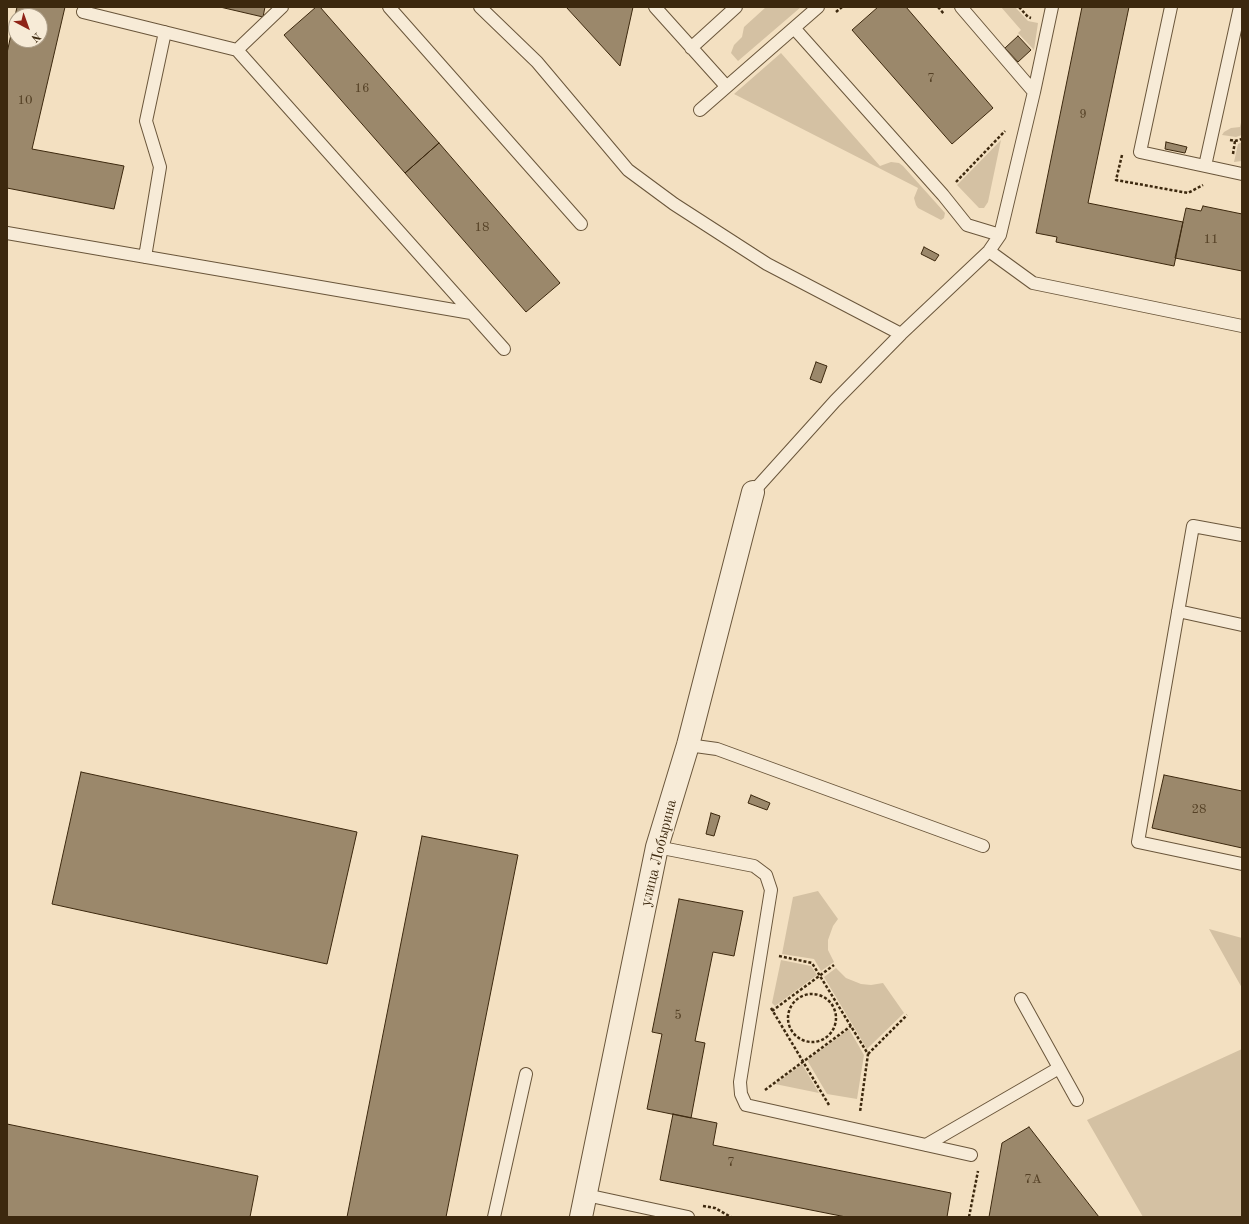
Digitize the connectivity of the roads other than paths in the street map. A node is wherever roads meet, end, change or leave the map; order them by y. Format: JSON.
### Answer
{"nodes":[{"id":1,"x":282,"y":7,"type":"edge"},
{"id":2,"x":389,"y":7,"type":"edge"},
{"id":3,"x":480,"y":7,"type":"edge"},
{"id":4,"x":655,"y":7,"type":"edge"},
{"id":5,"x":736,"y":7,"type":"edge"},
{"id":6,"x":818,"y":7,"type":"edge"},
{"id":7,"x":961,"y":7,"type":"edge"},
{"id":8,"x":1052,"y":7,"type":"edge"},
{"id":9,"x":1171,"y":7,"type":"edge"},
{"id":10,"x":1240,"y":7,"type":"edge"},
{"id":11,"x":83,"y":12,"type":"dead end"},
{"id":12,"x":794,"y":28,"type":"junction"},
{"id":13,"x":165,"y":32,"type":"junction"},
{"id":14,"x":691,"y":48,"type":"junction"},
{"id":15,"x":237,"y":50,"type":"junction"},
{"id":16,"x":726,"y":86,"type":"junction"},
{"id":17,"x":1034,"y":92,"type":"junction"},
{"id":18,"x":700,"y":110,"type":"dead end"},
{"id":19,"x":1205,"y":166,"type":"junction"},
{"id":20,"x":1242,"y":174,"type":"edge"},
{"id":21,"x":581,"y":224,"type":"dead end"},
{"id":22,"x":7,"y":233,"type":"edge"},
{"id":23,"x":1000,"y":235,"type":"junction"},
{"id":24,"x":989,"y":252,"type":"junction"},
{"id":25,"x":145,"y":257,"type":"junction"},
{"id":26,"x":471,"y":313,"type":"junction"},
{"id":27,"x":1242,"y":326,"type":"edge"},
{"id":28,"x":901,"y":334,"type":"junction"},
{"id":29,"x":504,"y":349,"type":"dead end"},
{"id":30,"x":753,"y":492,"type":"joint"},
{"id":31,"x":1242,"y":535,"type":"edge"},
{"id":32,"x":1178,"y":611,"type":"junction"},
{"id":33,"x":1242,"y":625,"type":"edge"},
{"id":34,"x":688,"y":745,"type":"junction"},
{"id":35,"x":983,"y":846,"type":"dead end"},
{"id":36,"x":657,"y":847,"type":"junction"},
{"id":37,"x":1242,"y":864,"type":"edge"},
{"id":38,"x":1021,"y":999,"type":"dead end"},
{"id":39,"x":1059,"y":1068,"type":"junction"},
{"id":40,"x":526,"y":1074,"type":"dead end"},
{"id":41,"x":1077,"y":1100,"type":"dead end"},
{"id":42,"x":926,"y":1145,"type":"junction"},
{"id":43,"x":971,"y":1155,"type":"road end"},
{"id":44,"x":586,"y":1195,"type":"junction"},
{"id":45,"x":494,"y":1217,"type":"edge"},
{"id":46,"x":581,"y":1217,"type":"edge"},
{"id":47,"x":688,"y":1217,"type":"edge"}],
"edges":[{"from":1,"to":15,"type":"lane"},
{"from":2,"to":21,"type":"lane"},
{"from":3,"to":28,"type":"lane"},
{"from":4,"to":14,"type":"lane"},
{"from":5,"to":14,"type":"lane"},
{"from":6,"to":12,"type":"lane"},
{"from":7,"to":17,"type":"lane"},
{"from":8,"to":17,"type":"lane"},
{"from":9,"to":19,"type":"lane"},
{"from":10,"to":19,"type":"lane"},
{"from":11,"to":13,"type":"lane"},
{"from":12,"to":16,"type":"lane"},
{"from":12,"to":23,"type":"lane"},
{"from":13,"to":15,"type":"lane"},
{"from":13,"to":25,"type":"lane"},
{"from":14,"to":16,"type":"lane"},
{"from":15,"to":26,"type":"lane"},
{"from":16,"to":18,"type":"lane"},
{"from":17,"to":23,"type":"lane"},
{"from":19,"to":20,"type":"lane"},
{"from":22,"to":25,"type":"lane"},
{"from":23,"to":24,"type":"lane"},
{"from":24,"to":27,"type":"lane"},
{"from":24,"to":28,"type":"lane"},
{"from":25,"to":26,"type":"lane"},
{"from":26,"to":29,"type":"lane"},
{"from":28,"to":30,"type":"lane"},
{"from":30,"to":34,"type":"street","name":"улица Лобырина"},
{"from":31,"to":32,"type":"lane"},
{"from":32,"to":33,"type":"lane"},
{"from":32,"to":37,"type":"lane"},
{"from":34,"to":35,"type":"lane"},
{"from":34,"to":36,"type":"street","name":"улица Лобырина"},
{"from":36,"to":42,"type":"lane"},
{"from":36,"to":44,"type":"street","name":"улица Лобырина"},
{"from":38,"to":39,"type":"lane"},
{"from":39,"to":41,"type":"lane"},
{"from":39,"to":42,"type":"lane"},
{"from":40,"to":45,"type":"lane"},
{"from":42,"to":43,"type":"lane"},
{"from":44,"to":46,"type":"street","name":"улица Лобырина"},
{"from":44,"to":47,"type":"lane"}]}
